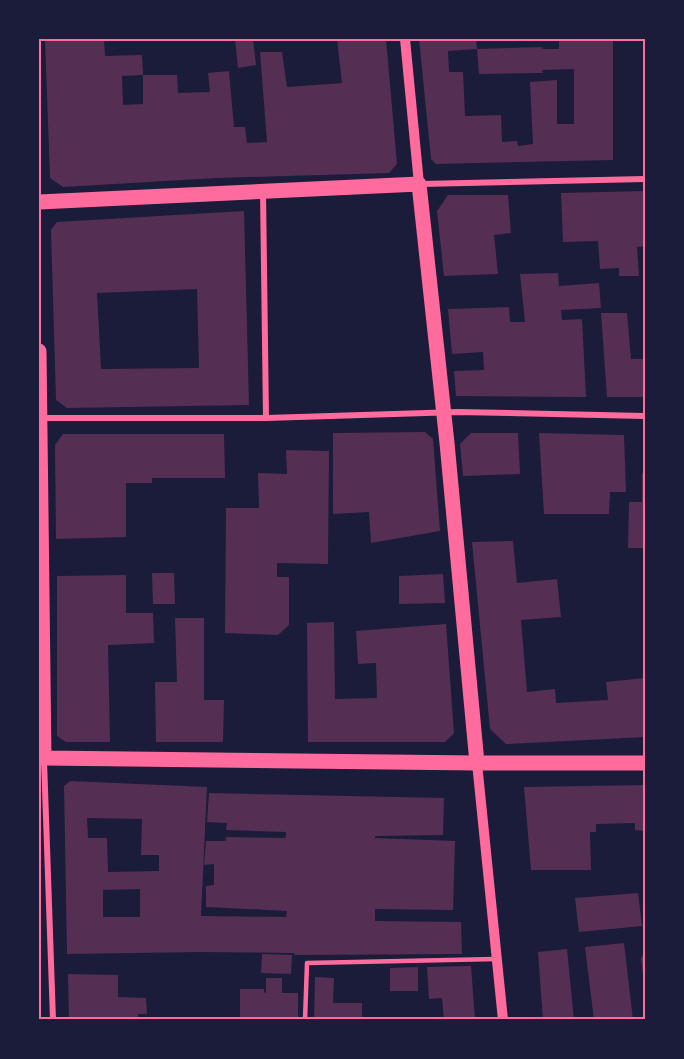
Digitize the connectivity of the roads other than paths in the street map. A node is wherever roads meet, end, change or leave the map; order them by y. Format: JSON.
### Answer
{"nodes":[{"id":1,"x":405,"y":39,"type":"edge"},
{"id":2,"x":645,"y":179,"type":"edge"},
{"id":3,"x":419,"y":184,"type":"junction"},
{"id":4,"x":263,"y":190,"type":"junction"},
{"id":5,"x":39,"y":202,"type":"edge"},
{"id":6,"x":39,"y":351,"type":"edge"},
{"id":7,"x":443,"y":412,"type":"junction"},
{"id":8,"x":645,"y":416,"type":"edge"},
{"id":9,"x":40,"y":418,"type":"edge"},
{"id":10,"x":266,"y":418,"type":"junction"},
{"id":11,"x":42,"y":758,"type":"edge"},
{"id":12,"x":645,"y":762,"type":"edge"},
{"id":13,"x":477,"y":764,"type":"junction"},
{"id":14,"x":498,"y":959,"type":"junction"},
{"id":15,"x":53,"y":1020,"type":"edge"},
{"id":16,"x":305,"y":1020,"type":"edge"},
{"id":17,"x":503,"y":1020,"type":"edge"}],
"edges":[{"from":1,"to":3,"type":"street"},
{"from":2,"to":3,"type":"street"},
{"from":3,"to":4,"type":"main road"},
{"from":3,"to":7,"type":"main road"},
{"from":4,"to":5,"type":"main road"},
{"from":4,"to":10,"type":"street"},
{"from":6,"to":9,"type":"main road"},
{"from":7,"to":8,"type":"street"},
{"from":7,"to":10,"type":"street"},
{"from":7,"to":13,"type":"main road"},
{"from":9,"to":10,"type":"street"},
{"from":9,"to":11,"type":"main road"},
{"from":11,"to":13,"type":"main road"},
{"from":11,"to":15,"type":"street"},
{"from":12,"to":13,"type":"main road"},
{"from":13,"to":14,"type":"street"},
{"from":14,"to":16,"type":"lane"},
{"from":14,"to":17,"type":"street"}]}
